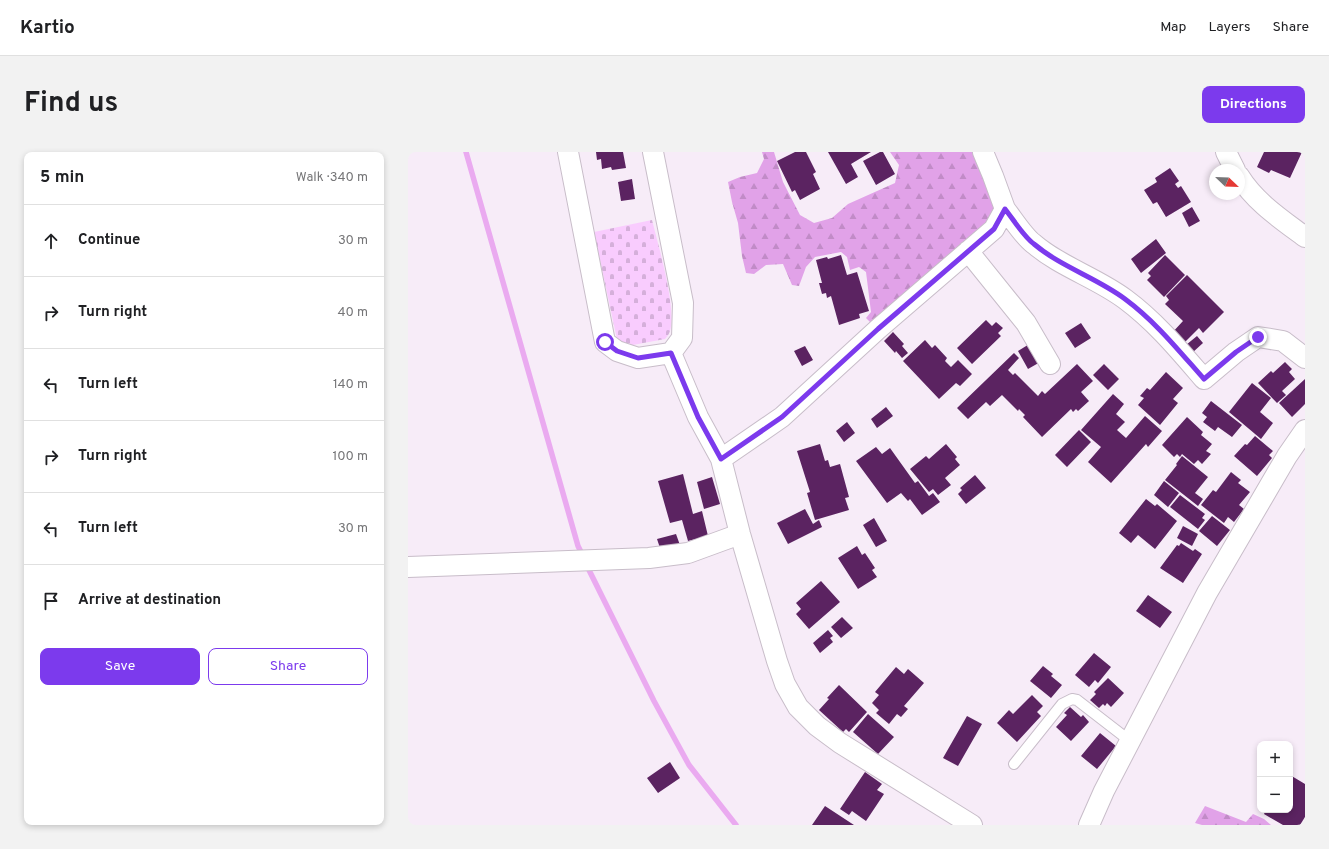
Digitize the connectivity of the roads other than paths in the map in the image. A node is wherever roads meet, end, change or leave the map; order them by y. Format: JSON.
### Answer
{"nodes":[{"id":1,"x":568,"y":152,"type":"edge"},
{"id":2,"x":653,"y":152,"type":"edge"},
{"id":3,"x":983,"y":152,"type":"edge"},
{"id":4,"x":1226,"y":152,"type":"edge"},
{"id":5,"x":1232,"y":164,"type":"edge"},
{"id":6,"x":1245,"y":187,"type":"edge"},
{"id":7,"x":1005,"y":209,"type":"junction"},
{"id":8,"x":1305,"y":237,"type":"edge"},
{"id":9,"x":968,"y":252,"type":"junction"},
{"id":10,"x":671,"y":353,"type":"junction"},
{"id":11,"x":1305,"y":358,"type":"edge"},
{"id":12,"x":1050,"y":364,"type":"dead end"},
{"id":13,"x":1305,"y":430,"type":"edge"},
{"id":14,"x":721,"y":459,"type":"junction"},
{"id":15,"x":740,"y":534,"type":"junction"},
{"id":16,"x":408,"y":567,"type":"edge"},
{"id":17,"x":1130,"y":741,"type":"junction"},
{"id":18,"x":1014,"y":764,"type":"dead end"},
{"id":19,"x":972,"y":825,"type":"edge"},
{"id":20,"x":1089,"y":825,"type":"edge"}],
"edges":[{"from":1,"to":10,"type":"street"},
{"from":2,"to":10,"type":"street"},
{"from":3,"to":7,"type":"street"},
{"from":4,"to":5,"type":"street"},
{"from":6,"to":8,"type":"street"},
{"from":7,"to":9,"type":"street"},
{"from":7,"to":11,"type":"street"},
{"from":9,"to":12,"type":"street"},
{"from":9,"to":14,"type":"street"},
{"from":10,"to":14,"type":"street"},
{"from":13,"to":17,"type":"street"},
{"from":14,"to":15,"type":"street"},
{"from":15,"to":16,"type":"street"},
{"from":15,"to":19,"type":"street"},
{"from":17,"to":18,"type":"lane"},
{"from":17,"to":20,"type":"street"}]}
